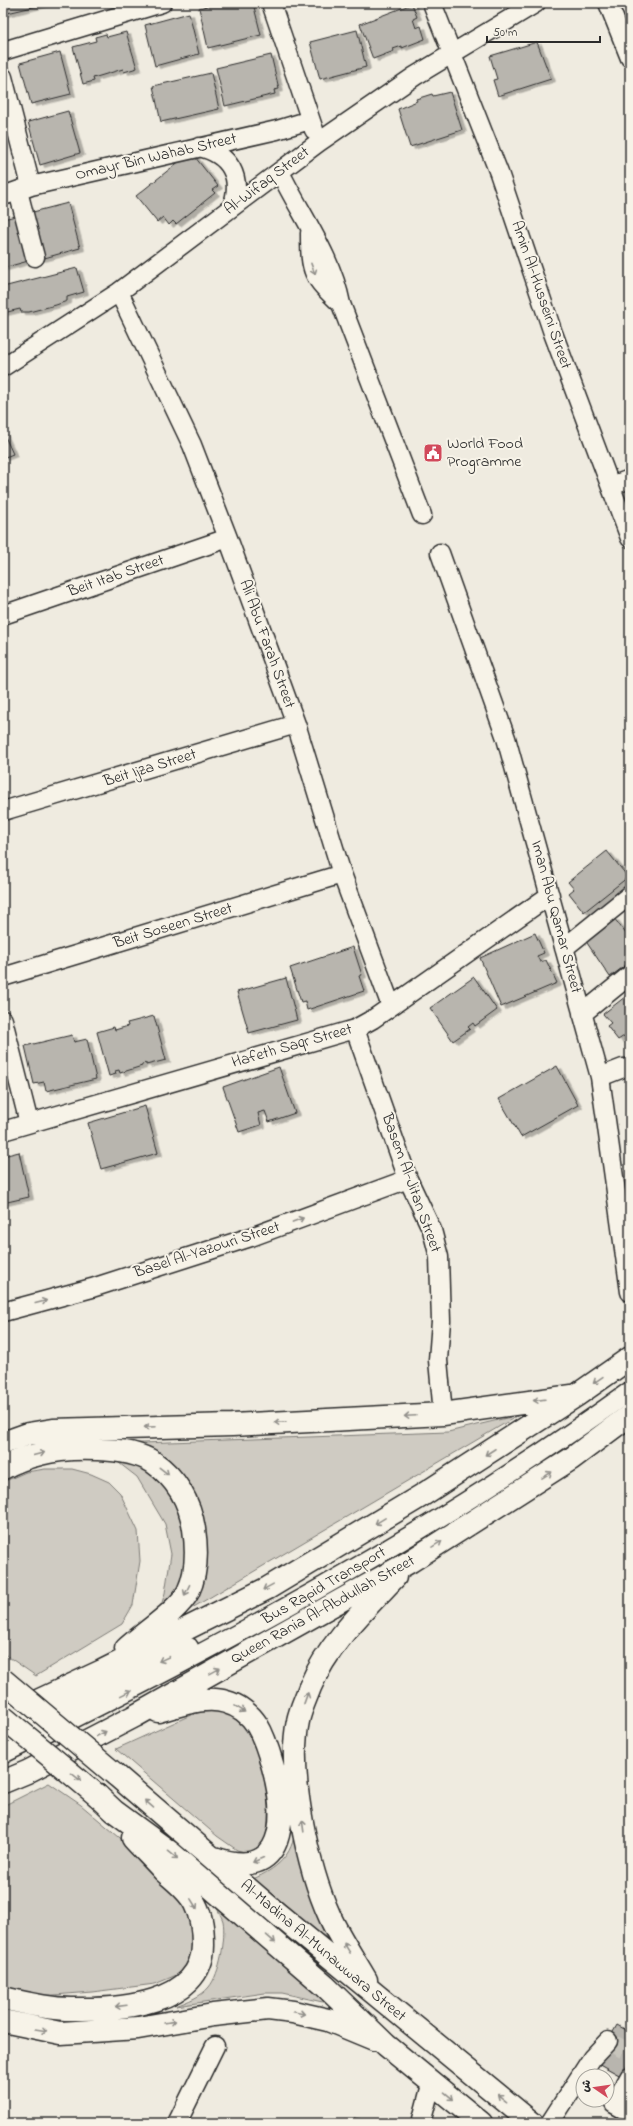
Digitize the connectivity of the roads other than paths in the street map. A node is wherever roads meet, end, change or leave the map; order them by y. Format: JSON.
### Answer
{"nodes":[{"id":1,"x":162,"y":3,"type":"edge"},
{"id":2,"x":271,"y":3,"type":"edge"},
{"id":3,"x":432,"y":3,"type":"edge"},
{"id":4,"x":536,"y":3,"type":"edge"},
{"id":5,"x":608,"y":3,"type":"edge"},
{"id":6,"x":3,"y":51,"type":"edge"},
{"id":7,"x":452,"y":52,"type":"junction"},
{"id":8,"x":630,"y":58,"type":"edge"},
{"id":9,"x":3,"y":77,"type":"edge"},
{"id":10,"x":310,"y":120,"type":"junction"},
{"id":11,"x":319,"y":142,"type":"junction"},
{"id":12,"x":199,"y":147,"type":"junction"},
{"id":13,"x":280,"y":172,"type":"junction"},
{"id":14,"x":17,"y":191,"type":"edge"},
{"id":15,"x":232,"y":207,"type":"junction"},
{"id":16,"x":36,"y":257,"type":"dead end"},
{"id":17,"x":119,"y":292,"type":"junction"},
{"id":18,"x":3,"y":367,"type":"edge"},
{"id":19,"x":630,"y":480,"type":"edge"},
{"id":20,"x":611,"y":486,"type":"junction"},
{"id":21,"x":422,"y":515,"type":"dead end"},
{"id":22,"x":228,"y":538,"type":"junction"},
{"id":23,"x":630,"y":538,"type":"edge"},
{"id":24,"x":440,"y":553,"type":"dead end"},
{"id":25,"x":3,"y":615,"type":"edge"},
{"id":26,"x":296,"y":724,"type":"junction"},
{"id":27,"x":3,"y":811,"type":"edge"},
{"id":28,"x":342,"y":874,"type":"junction"},
{"id":29,"x":550,"y":895,"type":"junction"},
{"id":30,"x":630,"y":895,"type":"edge"},
{"id":31,"x":564,"y":948,"type":"junction"},
{"id":32,"x":630,"y":974,"type":"edge"},
{"id":33,"x":3,"y":977,"type":"edge"},
{"id":34,"x":391,"y":1006,"type":"junction"},
{"id":35,"x":582,"y":1014,"type":"junction"},
{"id":36,"x":3,"y":1020,"type":"edge"},
{"id":37,"x":355,"y":1029,"type":"junction"},
{"id":38,"x":628,"y":1066,"type":"edge"},
{"id":39,"x":600,"y":1077,"type":"junction"},
{"id":40,"x":29,"y":1123,"type":"junction"},
{"id":41,"x":3,"y":1131,"type":"edge"},
{"id":42,"x":408,"y":1179,"type":"junction"},
{"id":43,"x":623,"y":1191,"type":"edge"},
{"id":44,"x":630,"y":1292,"type":"edge"},
{"id":45,"x":3,"y":1312,"type":"edge"},
{"id":46,"x":630,"y":1358,"type":"edge"},
{"id":47,"x":630,"y":1382,"type":"edge"},
{"id":48,"x":630,"y":1391,"type":"edge"},
{"id":49,"x":577,"y":1395,"type":"junction"},
{"id":50,"x":443,"y":1414,"type":"junction"},
{"id":51,"x":630,"y":1415,"type":"edge"},
{"id":52,"x":3,"y":1443,"type":"edge"},
{"id":53,"x":3,"y":1468,"type":"edge"},
{"id":54,"x":411,"y":1561,"type":"junction"},
{"id":55,"x":102,"y":1671,"type":"junction"},
{"id":56,"x":3,"y":1680,"type":"edge"},
{"id":57,"x":135,"y":1716,"type":"junction"},
{"id":58,"x":3,"y":1717,"type":"edge"},
{"id":59,"x":3,"y":1735,"type":"edge"},
{"id":60,"x":3,"y":1754,"type":"edge"},
{"id":61,"x":27,"y":1772,"type":"junction"},
{"id":62,"x":3,"y":1782,"type":"edge"},
{"id":63,"x":3,"y":1795,"type":"edge"},
{"id":64,"x":114,"y":1811,"type":"junction"},
{"id":65,"x":210,"y":1857,"type":"junction"},
{"id":66,"x":374,"y":1993,"type":"junction"},
{"id":67,"x":3,"y":1998,"type":"edge"},
{"id":68,"x":3,"y":2021,"type":"edge"},
{"id":69,"x":608,"y":2041,"type":"dead end"},
{"id":70,"x":386,"y":2045,"type":"junction"},
{"id":71,"x":215,"y":2046,"type":"dead end"},
{"id":72,"x":587,"y":2068,"type":"edge"},
{"id":73,"x":630,"y":2076,"type":"edge"},
{"id":74,"x":432,"y":2081,"type":"junction"},
{"id":75,"x":575,"y":2088,"type":"edge"},
{"id":76,"x":615,"y":2104,"type":"edge"},
{"id":77,"x":177,"y":2123,"type":"edge"},
{"id":78,"x":421,"y":2123,"type":"edge"},
{"id":79,"x":481,"y":2123,"type":"edge"},
{"id":80,"x":532,"y":2123,"type":"edge"},
{"id":81,"x":550,"y":2123,"type":"edge"}],
"edges":[{"from":1,"to":6,"type":"street"},
{"from":2,"to":10,"type":"street"},
{"from":3,"to":7,"type":"street","name":"Amin Al-Husseini Street"},
{"from":4,"to":7,"type":"street","name":"Al-Wifaq Street"},
{"from":5,"to":8,"type":"street"},
{"from":7,"to":11,"type":"street","name":"Al-Wifaq Street"},
{"from":7,"to":20,"type":"street","name":"Amin Al-Husseini Street"},
{"from":9,"to":14,"type":"street"},
{"from":10,"to":11,"type":"street"},
{"from":10,"to":12,"type":"street","name":"Omayr Bin Wahab Street"},
{"from":11,"to":13,"type":"street","name":"Al-Wifaq Street"},
{"from":12,"to":14,"type":"street","name":"Omayr Bin Wahab Street"},
{"from":12,"to":15,"type":"street"},
{"from":13,"to":15,"type":"street","name":"Al-Wifaq Street"},
{"from":13,"to":21,"type":"street"},
{"from":14,"to":16,"type":"street"},
{"from":15,"to":17,"type":"street","name":"Al-Wifaq Street"},
{"from":17,"to":18,"type":"street","name":"Al-Wifaq Street"},
{"from":17,"to":22,"type":"street","name":"Ali Abu Farah Street"},
{"from":19,"to":20,"type":"street"},
{"from":20,"to":23,"type":"street","name":"Amin Al-Husseini Street"},
{"from":22,"to":25,"type":"street","name":"Beit Itab Street"},
{"from":22,"to":26,"type":"street","name":"Ali Abu Farah Street"},
{"from":24,"to":29,"type":"street","name":"Iman Abu Qamar Street"},
{"from":26,"to":27,"type":"street","name":"Beit Ijza Street"},
{"from":26,"to":28,"type":"street","name":"Ali Abu Farah Street"},
{"from":28,"to":33,"type":"street","name":"Beit Soseen Street"},
{"from":28,"to":34,"type":"street","name":"Ali Abu Farah Street"},
{"from":29,"to":31,"type":"street","name":"Iman Abu Qamar Street"},
{"from":29,"to":34,"type":"street","name":"Hafeth Saqr Street"},
{"from":30,"to":31,"type":"street"},
{"from":31,"to":35,"type":"street","name":"Iman Abu Qamar Street"},
{"from":32,"to":35,"type":"street"},
{"from":34,"to":37,"type":"street","name":"Hafeth Saqr Street"},
{"from":35,"to":39,"type":"street","name":"Iman Abu Qamar Street"},
{"from":36,"to":40,"type":"street"},
{"from":37,"to":40,"type":"street","name":"Hafeth Saqr Street"},
{"from":37,"to":42,"type":"street","name":"Basem Al-Jitan Street"},
{"from":38,"to":39,"type":"street"},
{"from":39,"to":43,"type":"street","name":"Iman Abu Qamar Street"},
{"from":40,"to":41,"type":"street","name":"Hafeth Saqr Street"},
{"from":45,"to":42,"type":"street","name":"Basel Al-Yazouri Street","one_way":true},
{"from":42,"to":50,"type":"street","name":"Basem Al-Jitan Street"},
{"from":43,"to":44,"type":"street","name":"Iman Abu Qamar Street"},
{"from":46,"to":49,"type":"main road","one_way":true},
{"from":47,"to":59,"type":"street","name":"Bus Rapid Transport","one_way":true},
{"from":60,"to":48,"type":"street","name":"Bus Rapid Transport","one_way":true},
{"from":49,"to":50,"type":"main road","one_way":true},
{"from":49,"to":55,"type":"main road","one_way":true},
{"from":50,"to":52,"type":"main road","one_way":true},
{"from":54,"to":51,"type":"main road","name":"Queen Rania Al-Abdullah Street","one_way":true},
{"from":53,"to":55,"type":"main road","one_way":true},
{"from":57,"to":54,"type":"main road","name":"Queen Rania Al-Abdullah Street","one_way":true},
{"from":66,"to":54,"type":"main road","one_way":true},
{"from":55,"to":58,"type":"main road"},
{"from":65,"to":56,"type":"main road","name":"Al-Madina Al-Munawwara Street","one_way":true,"bridge":true},
{"from":61,"to":57,"type":"main road","name":"Queen Rania Al-Abdullah Street","one_way":true},
{"from":57,"to":65,"type":"main road","one_way":true},
{"from":58,"to":64,"type":"main road","name":"Al-Madina Al-Munawwara Street","one_way":true,"bridge":true},
{"from":61,"to":62,"type":"main road","name":"Queen Rania Al-Abdullah Street"},
{"from":61,"to":63,"type":"main road"},
{"from":64,"to":67,"type":"main road","one_way":true},
{"from":64,"to":70,"type":"main road","name":"Al-Madina Al-Munawwara Street","one_way":true},
{"from":65,"to":66,"type":"main road","name":"Al-Madina Al-Munawwara Street"},
{"from":80,"to":66,"type":"main road","name":"Al-Madina Al-Munawwara Street","one_way":true},
{"from":68,"to":70,"type":"main road","one_way":true},
{"from":69,"to":72,"type":"street"},
{"from":70,"to":74,"type":"main road","name":"Al-Madina Al-Munawwara Street"},
{"from":71,"to":77,"type":"street"},
{"from":73,"to":76,"type":"street"},
{"from":74,"to":78,"type":"street"},
{"from":74,"to":79,"type":"main road","name":"Al-Madina Al-Munawwara Street","one_way":true},
{"from":75,"to":81,"type":"street"}]}
